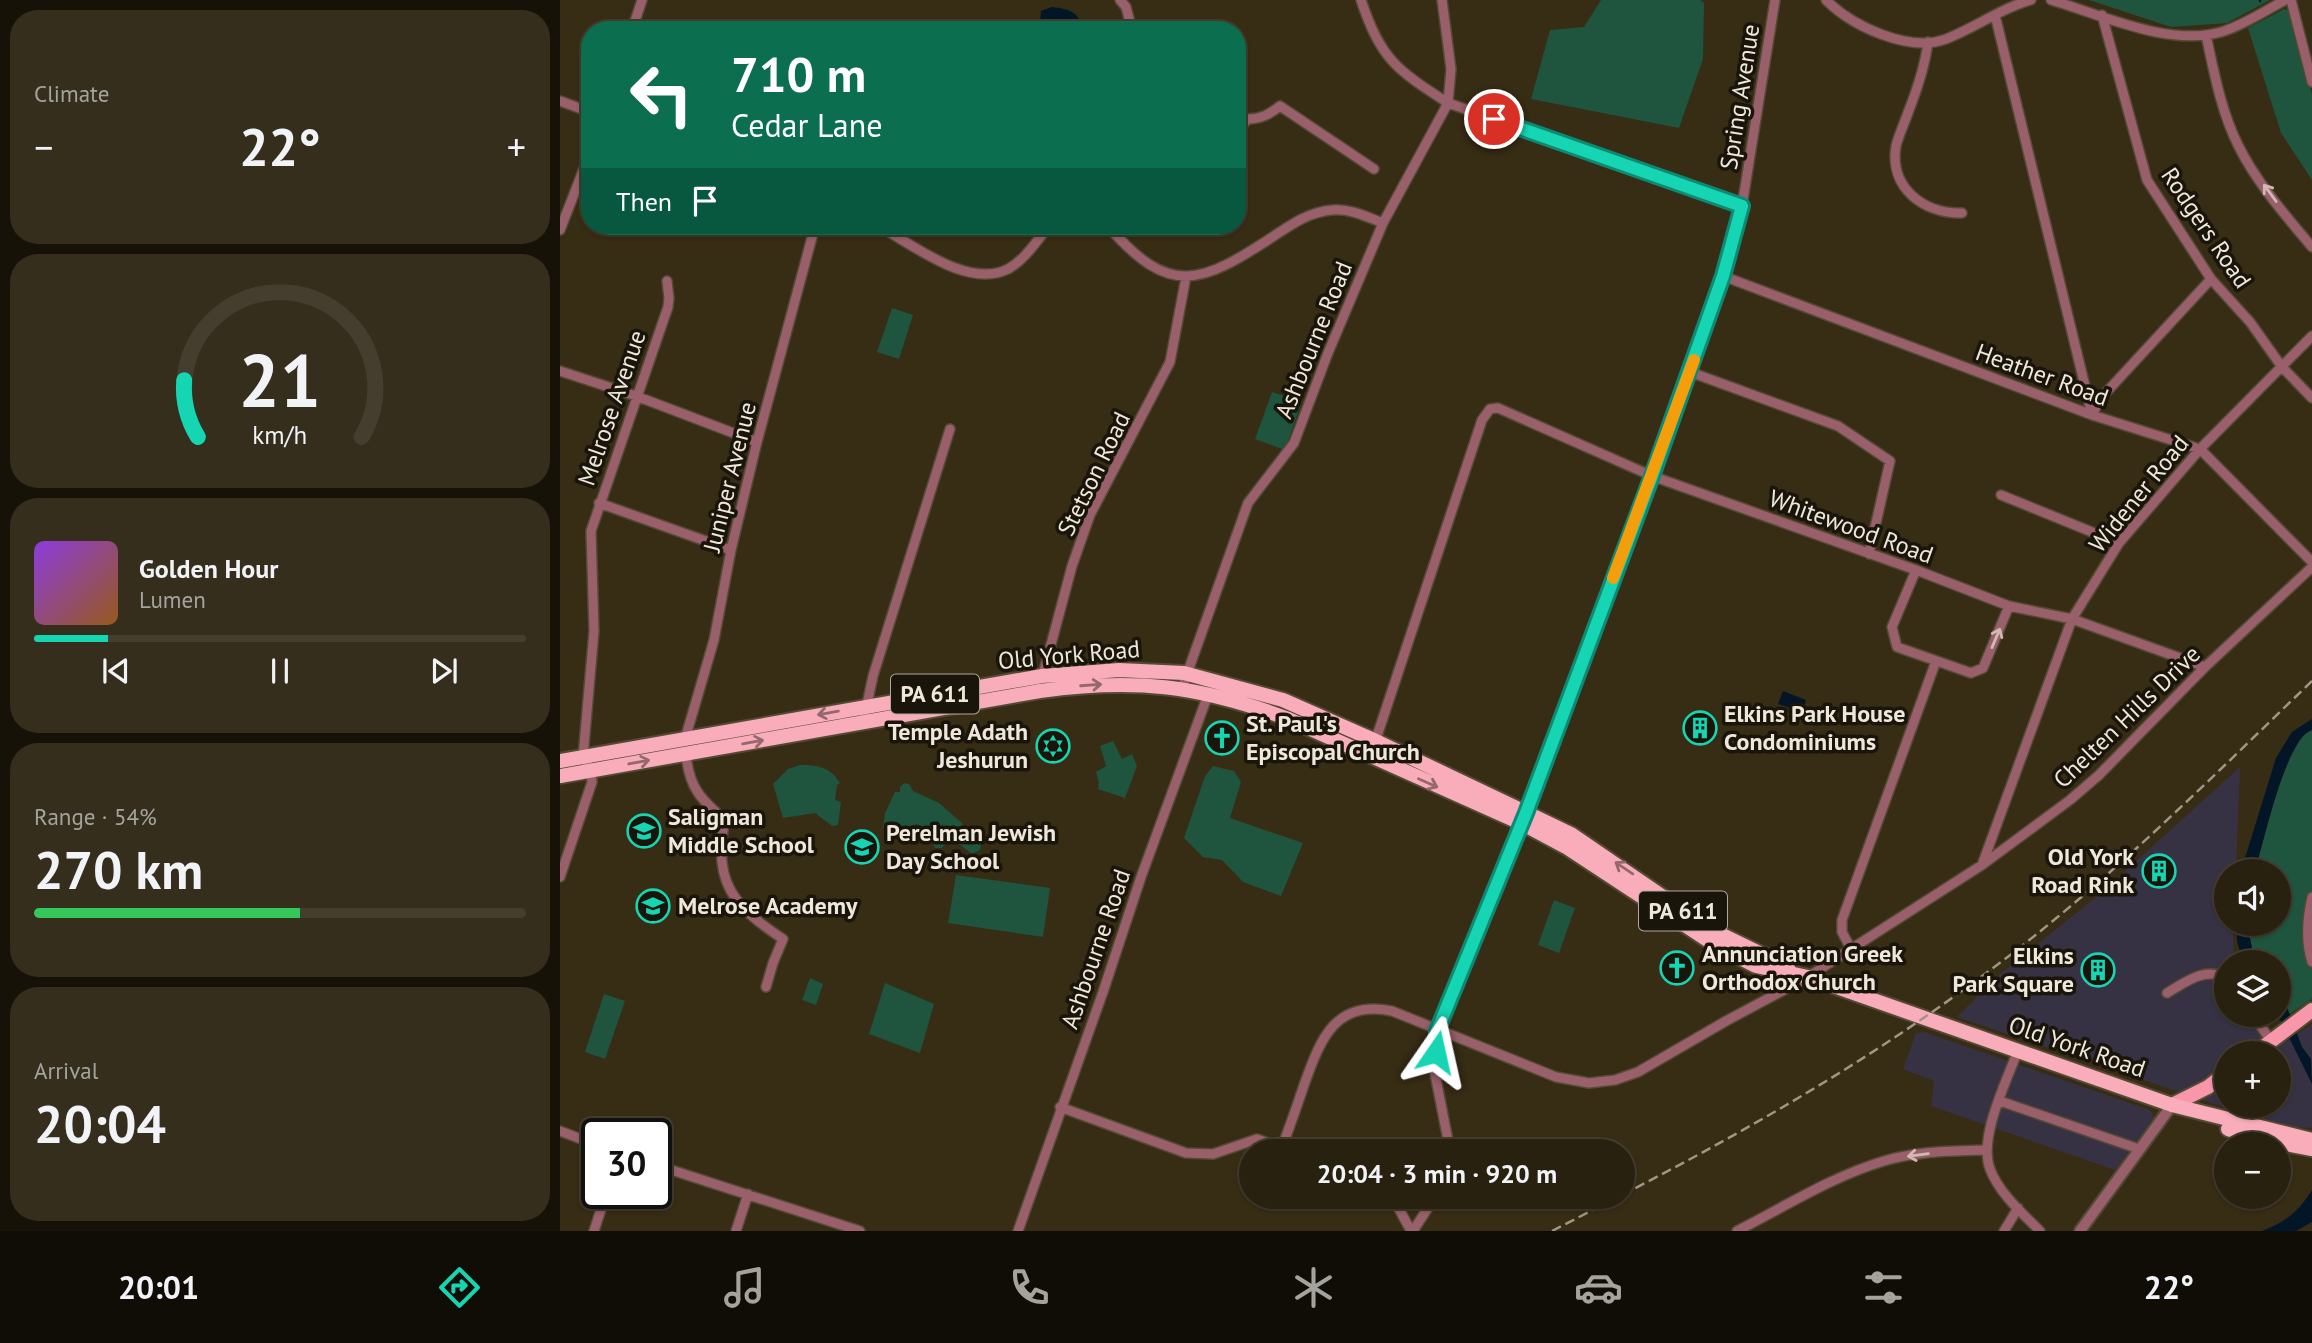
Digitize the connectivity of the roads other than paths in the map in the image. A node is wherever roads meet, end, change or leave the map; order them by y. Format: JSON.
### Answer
{"nodes":[{"id":1,"x":642,"y":0,"type":"edge"},
{"id":2,"x":1120,"y":0,"type":"edge"},
{"id":3,"x":1361,"y":0,"type":"edge"},
{"id":4,"x":1442,"y":0,"type":"edge"},
{"id":5,"x":1775,"y":0,"type":"edge"},
{"id":6,"x":1826,"y":0,"type":"edge"},
{"id":7,"x":2031,"y":0,"type":"edge"},
{"id":8,"x":2051,"y":0,"type":"edge"},
{"id":9,"x":2285,"y":0,"type":"edge"},
{"id":10,"x":2291,"y":0,"type":"edge"},
{"id":11,"x":1995,"y":15,"type":"junction"},
{"id":12,"x":2102,"y":15,"type":"junction"},
{"id":13,"x":635,"y":21,"type":"edge"},
{"id":14,"x":1130,"y":21,"type":"edge"},
{"id":15,"x":2206,"y":35,"type":"junction"},
{"id":16,"x":1928,"y":42,"type":"junction"},
{"id":17,"x":2312,"y":82,"type":"edge"},
{"id":18,"x":560,"y":101,"type":"edge"},
{"id":19,"x":1448,"y":103,"type":"junction"},
{"id":20,"x":581,"y":109,"type":"edge"},
{"id":21,"x":1246,"y":121,"type":"edge"},
{"id":22,"x":1374,"y":169,"type":"dead end"},
{"id":23,"x":581,"y":176,"type":"edge"},
{"id":24,"x":1742,"y":206,"type":"junction"},
{"id":25,"x":1962,"y":213,"type":"dead end"},
{"id":26,"x":1383,"y":223,"type":"junction"},
{"id":27,"x":560,"y":230,"type":"edge"},
{"id":28,"x":813,"y":235,"type":"edge"},
{"id":29,"x":895,"y":235,"type":"edge"},
{"id":30,"x":1041,"y":235,"type":"edge"},
{"id":31,"x":1116,"y":235,"type":"edge"},
{"id":32,"x":2312,"y":247,"type":"edge"},
{"id":33,"x":1723,"y":276,"type":"junction"},
{"id":34,"x":1186,"y":277,"type":"junction"},
{"id":35,"x":2211,"y":279,"type":"junction"},
{"id":36,"x":667,"y":281,"type":"dead end"},
{"id":37,"x":2312,"y":336,"type":"edge"},
{"id":38,"x":2282,"y":367,"type":"junction"},
{"id":39,"x":560,"y":371,"type":"edge"},
{"id":40,"x":1690,"y":372,"type":"junction"},
{"id":41,"x":636,"y":397,"type":"junction"},
{"id":42,"x":2312,"y":398,"type":"edge"},
{"id":43,"x":2092,"y":415,"type":"junction"},
{"id":44,"x":950,"y":429,"type":"dead end"},
{"id":45,"x":757,"y":442,"type":"junction"},
{"id":46,"x":2200,"y":449,"type":"junction"},
{"id":47,"x":1652,"y":476,"type":"junction"},
{"id":48,"x":2001,"y":495,"type":"dead end"},
{"id":49,"x":599,"y":503,"type":"junction"},
{"id":50,"x":2119,"y":542,"type":"junction"},
{"id":51,"x":731,"y":550,"type":"junction"},
{"id":52,"x":1869,"y":554,"type":"junction"},
{"id":53,"x":2312,"y":564,"type":"edge"},
{"id":54,"x":1916,"y":570,"type":"junction"},
{"id":55,"x":2009,"y":606,"type":"junction"},
{"id":56,"x":2072,"y":619,"type":"junction"},
{"id":57,"x":1936,"y":661,"type":"junction"},
{"id":58,"x":2205,"y":667,"type":"junction"},
{"id":59,"x":1185,"y":681,"type":"junction"},
{"id":60,"x":1041,"y":683,"type":"junction"},
{"id":61,"x":1210,"y":687,"type":"junction"},
{"id":62,"x":867,"y":706,"type":"junction"},
{"id":63,"x":863,"y":723,"type":"junction"},
{"id":64,"x":1376,"y":741,"type":"junction"},
{"id":65,"x":686,"y":746,"type":"junction"},
{"id":66,"x":1369,"y":756,"type":"junction"},
{"id":67,"x":560,"y":761,"type":"edge"},
{"id":68,"x":587,"y":764,"type":"junction"},
{"id":69,"x":560,"y":776,"type":"edge"},
{"id":70,"x":1523,"y":818,"type":"junction"},
{"id":71,"x":563,"y":859,"type":"edge"},
{"id":72,"x":1982,"y":865,"type":"junction"},
{"id":73,"x":560,"y":877,"type":"edge"},
{"id":74,"x":2312,"y":897,"type":"edge"},
{"id":75,"x":1851,"y":949,"type":"junction"},
{"id":76,"x":2312,"y":962,"type":"edge"},
{"id":77,"x":2214,"y":974,"type":"edge"},
{"id":78,"x":1808,"y":977,"type":"junction"},
{"id":79,"x":766,"y":987,"type":"dead end"},
{"id":80,"x":2167,"y":993,"type":"dead end"},
{"id":81,"x":2312,"y":1010,"type":"edge"},
{"id":82,"x":2264,"y":1027,"type":"edge"},
{"id":83,"x":1437,"y":1031,"type":"junction"},
{"id":84,"x":2275,"y":1039,"type":"junction"},
{"id":85,"x":2272,"y":1041,"type":"edge"},
{"id":86,"x":2018,"y":1050,"type":"junction"},
{"id":87,"x":2214,"y":1082,"type":"edge"},
{"id":88,"x":2000,"y":1101,"type":"junction"},
{"id":89,"x":2172,"y":1105,"type":"junction"},
{"id":90,"x":1060,"y":1107,"type":"junction"},
{"id":91,"x":560,"y":1131,"type":"edge"},
{"id":92,"x":581,"y":1139,"type":"edge"},
{"id":93,"x":1285,"y":1139,"type":"edge"},
{"id":94,"x":1448,"y":1139,"type":"edge"},
{"id":95,"x":2312,"y":1140,"type":"edge"},
{"id":96,"x":1239,"y":1145,"type":"edge"},
{"id":97,"x":2139,"y":1149,"type":"junction"},
{"id":98,"x":1986,"y":1150,"type":"junction"},
{"id":99,"x":2312,"y":1150,"type":"edge"},
{"id":100,"x":672,"y":1170,"type":"edge"},
{"id":101,"x":748,"y":1194,"type":"junction"},
{"id":102,"x":2018,"y":1208,"type":"junction"},
{"id":103,"x":601,"y":1209,"type":"edge"},
{"id":104,"x":1399,"y":1209,"type":"edge"},
{"id":105,"x":1427,"y":1209,"type":"edge"},
{"id":106,"x":842,"y":1228,"type":"edge"},
{"id":107,"x":594,"y":1231,"type":"edge"},
{"id":108,"x":736,"y":1231,"type":"edge"},
{"id":109,"x":860,"y":1231,"type":"edge"},
{"id":110,"x":1018,"y":1231,"type":"edge"},
{"id":111,"x":1412,"y":1231,"type":"edge"},
{"id":112,"x":1737,"y":1231,"type":"edge"},
{"id":113,"x":2004,"y":1231,"type":"edge"},
{"id":114,"x":2040,"y":1231,"type":"edge"},
{"id":115,"x":2080,"y":1231,"type":"edge"}],
"edges":[{"from":1,"to":13,"type":"street"},
{"from":2,"to":14,"type":"street"},
{"from":3,"to":19,"type":"street"},
{"from":4,"to":19,"type":"street","name":"Ashbourne Road"},
{"from":5,"to":24,"type":"street","name":"Spring Avenue"},
{"from":6,"to":16,"type":"street"},
{"from":7,"to":11,"type":"street"},
{"from":8,"to":12,"type":"street"},
{"from":9,"to":15,"type":"street"},
{"from":10,"to":17,"type":"street"},
{"from":11,"to":16,"type":"street"},
{"from":11,"to":43,"type":"street"},
{"from":12,"to":15,"type":"street"},
{"from":12,"to":35,"type":"street","name":"Rodgers Road"},
{"from":32,"to":15,"type":"street","one_way":true},
{"from":16,"to":25,"type":"street"},
{"from":18,"to":20,"type":"street"},
{"from":19,"to":24,"type":"street"},
{"from":19,"to":26,"type":"street","name":"Ashbourne Road"},
{"from":21,"to":22,"type":"street"},
{"from":23,"to":27,"type":"street"},
{"from":24,"to":33,"type":"street","name":"Spring Avenue"},
{"from":26,"to":34,"type":"street"},
{"from":26,"to":59,"type":"street","name":"Ashbourne Road"},
{"from":28,"to":45,"type":"street","name":"Juniper Avenue"},
{"from":29,"to":30,"type":"street"},
{"from":31,"to":34,"type":"street"},
{"from":33,"to":40,"type":"street","name":"Spring Avenue"},
{"from":33,"to":43,"type":"street","name":"Heather Road"},
{"from":34,"to":60,"type":"street","name":"Stetson Road"},
{"from":35,"to":38,"type":"street","name":"Rodgers Road"},
{"from":35,"to":43,"type":"street"},
{"from":36,"to":41,"type":"street","name":"Melrose Avenue"},
{"from":37,"to":38,"type":"street","name":"Widener Road"},
{"from":38,"to":42,"type":"street","name":"Rodgers Road"},
{"from":38,"to":46,"type":"street","name":"Widener Road"},
{"from":39,"to":41,"type":"street"},
{"from":40,"to":47,"type":"street","name":"Spring Avenue"},
{"from":40,"to":52,"type":"street"},
{"from":41,"to":45,"type":"street"},
{"from":41,"to":49,"type":"street","name":"Melrose Avenue"},
{"from":43,"to":46,"type":"street","name":"Heather Road"},
{"from":44,"to":62,"type":"street"},
{"from":45,"to":51,"type":"street","name":"Juniper Avenue"},
{"from":46,"to":50,"type":"street","name":"Widener Road"},
{"from":46,"to":53,"type":"street","name":"Heather Road"},
{"from":47,"to":52,"type":"street","name":"Whitewood Road"},
{"from":47,"to":64,"type":"street","name":"Whitewood Road"},
{"from":47,"to":70,"type":"street","name":"Spring Avenue"},
{"from":48,"to":50,"type":"street"},
{"from":49,"to":51,"type":"street"},
{"from":49,"to":68,"type":"street","name":"Melrose Avenue"},
{"from":50,"to":56,"type":"street","name":"Widener Road"},
{"from":51,"to":65,"type":"street","name":"Juniper Avenue"},
{"from":52,"to":54,"type":"street","name":"Whitewood Road"},
{"from":53,"to":58,"type":"street","name":"Chelten Hills Drive"},
{"from":54,"to":55,"type":"street","name":"Whitewood Road"},
{"from":54,"to":57,"type":"street"},
{"from":55,"to":56,"type":"street","name":"Whitewood Road"},
{"from":57,"to":55,"type":"street","one_way":true},
{"from":56,"to":58,"type":"street","name":"Whitewood Road"},
{"from":56,"to":72,"type":"street","name":"Widener Road"},
{"from":57,"to":75,"type":"street"},
{"from":58,"to":72,"type":"street","name":"Chelten Hills Drive"},
{"from":59,"to":60,"type":"highway","name":"Old York Road","number":"PA 611"},
{"from":59,"to":61,"type":"highway","name":"Old York Road","number":"PA 611"},
{"from":60,"to":62,"type":"highway","name":"Old York Road","number":"PA 611"},
{"from":60,"to":63,"type":"highway","name":"Old York Road","number":"PA 611"},
{"from":61,"to":64,"type":"highway","name":"Old York Road","number":"PA 611"},
{"from":61,"to":66,"type":"highway","name":"Old York Road","number":"PA 611"},
{"from":61,"to":90,"type":"street","name":"Ashbourne Road"},
{"from":62,"to":63,"type":"street"},
{"from":62,"to":65,"type":"highway","name":"Old York Road","number":"PA 611","one_way":true},
{"from":65,"to":63,"type":"highway","name":"Old York Road","number":"PA 611","one_way":true},
{"from":64,"to":66,"type":"street"},
{"from":64,"to":70,"type":"highway","name":"Old York Road","number":"PA 611"},
{"from":65,"to":68,"type":"highway","name":"Old York Road","number":"PA 611"},
{"from":65,"to":79,"type":"street","name":"Juniper Avenue"},
{"from":66,"to":70,"type":"highway","name":"Old York Road","number":"PA 611","one_way":true},
{"from":67,"to":68,"type":"highway","name":"Old York Road","number":"PA 611"},
{"from":68,"to":69,"type":"highway","name":"Old York Road","number":"PA 611"},
{"from":68,"to":71,"type":"street","name":"Melrose Avenue"},
{"from":70,"to":78,"type":"highway","name":"Old York Road","number":"PA 611"},
{"from":70,"to":83,"type":"street","name":"Spring Avenue"},
{"from":71,"to":73,"type":"street","name":"Melrose Avenue"},
{"from":72,"to":75,"type":"street","name":"Chelten Hills Drive"},
{"from":74,"to":76,"type":"street"},
{"from":75,"to":78,"type":"street","name":"Chelten Hills Drive"},
{"from":77,"to":80,"type":"street"},
{"from":78,"to":83,"type":"street","name":"Chelten Hills Drive"},
{"from":78,"to":86,"type":"highway","name":"Old York Road","number":"PA 611"},
{"from":81,"to":84,"type":"main road"},
{"from":82,"to":84,"type":"street"},
{"from":83,"to":93,"type":"street","name":"Chelten Hills Drive"},
{"from":83,"to":94,"type":"street","name":"Spring Avenue"},
{"from":84,"to":85,"type":"main road"},
{"from":86,"to":88,"type":"street"},
{"from":86,"to":89,"type":"highway","name":"Old York Road","number":"PA 611"},
{"from":87,"to":89,"type":"main road"},
{"from":88,"to":97,"type":"street"},
{"from":88,"to":98,"type":"street"},
{"from":89,"to":95,"type":"highway","name":"Old York Road","number":"PA 611"},
{"from":89,"to":97,"type":"street"},
{"from":89,"to":99,"type":"highway","name":"Old York Road","number":"PA 611"},
{"from":90,"to":96,"type":"street"},
{"from":90,"to":110,"type":"street","name":"Ashbourne Road"},
{"from":91,"to":92,"type":"street"},
{"from":97,"to":115,"type":"street"},
{"from":98,"to":102,"type":"street"},
{"from":98,"to":112,"type":"street","one_way":true},
{"from":100,"to":101,"type":"street"},
{"from":101,"to":106,"type":"street"},
{"from":101,"to":108,"type":"street"},
{"from":102,"to":113,"type":"street"},
{"from":102,"to":114,"type":"street"},
{"from":103,"to":107,"type":"street"},
{"from":104,"to":111,"type":"street"},
{"from":105,"to":111,"type":"street"},
{"from":106,"to":109,"type":"street"}]}
